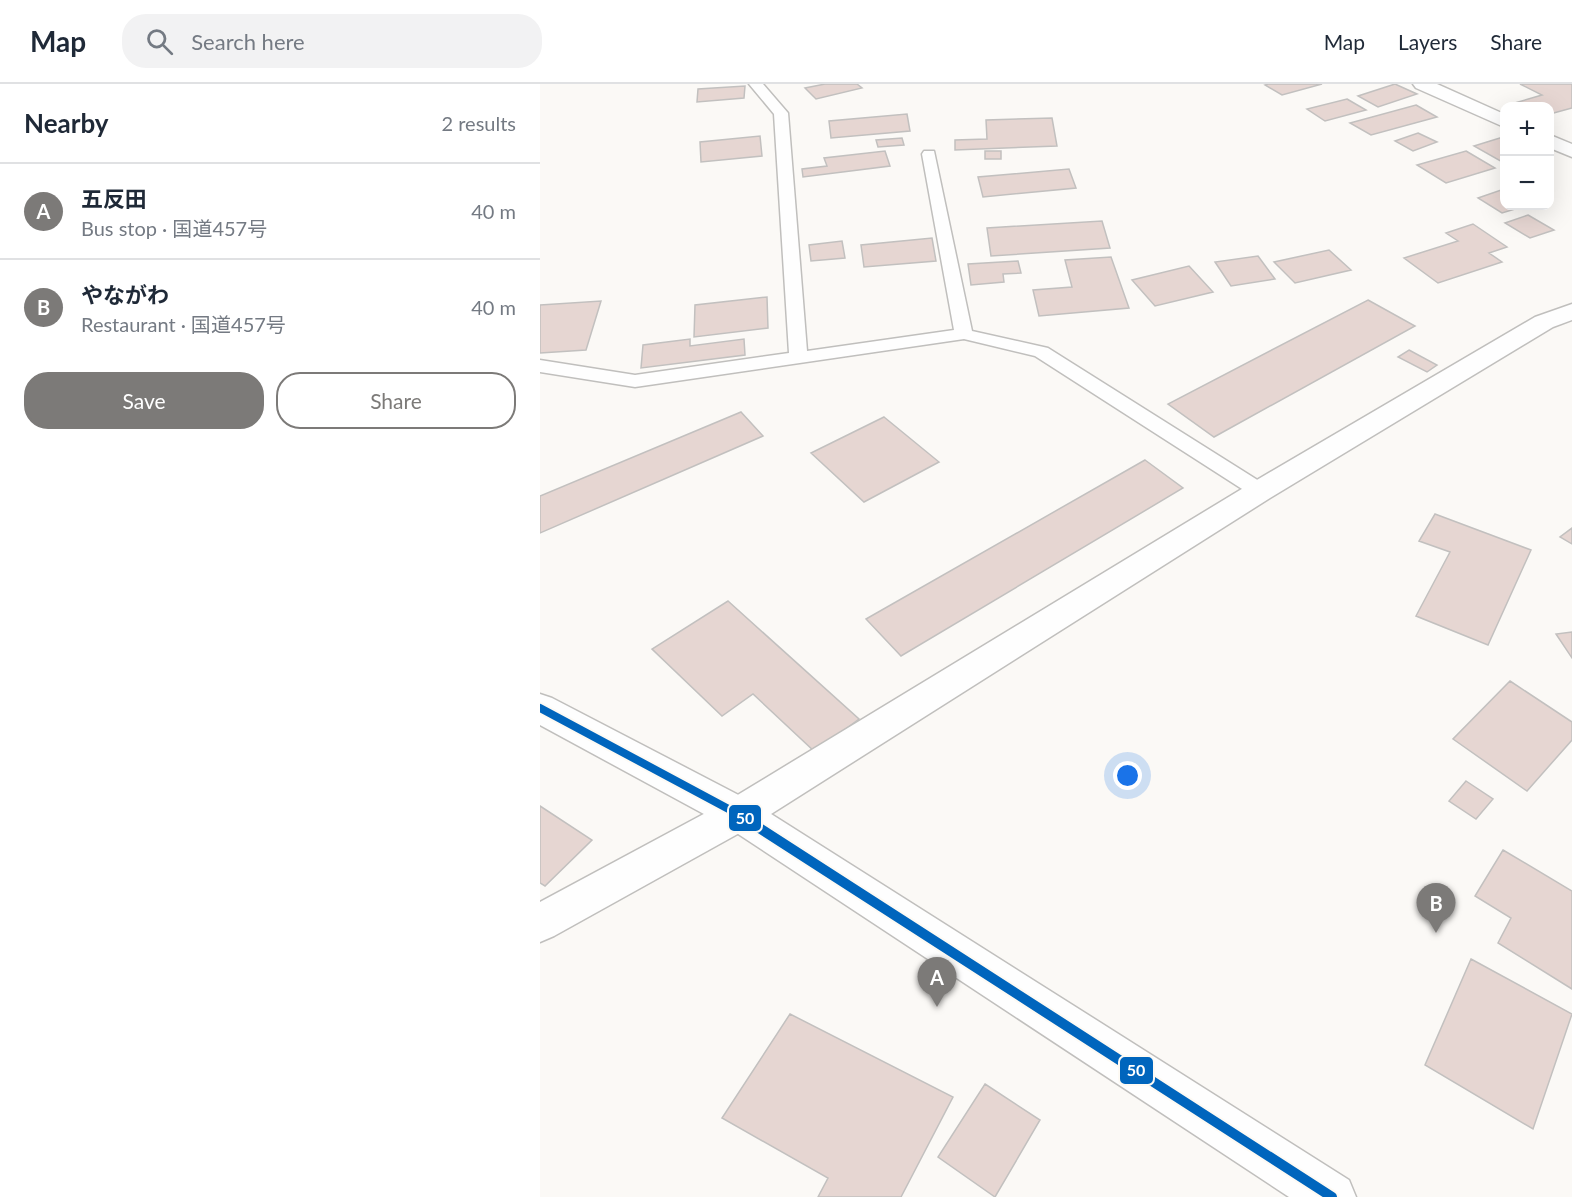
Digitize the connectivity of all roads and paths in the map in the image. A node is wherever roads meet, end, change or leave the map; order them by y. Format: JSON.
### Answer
{"nodes":[{"id":1,"x":756,"y":84,"type":"edge"},
{"id":2,"x":1422,"y":84,"type":"edge"},
{"id":3,"x":1500,"y":118,"type":"edge"},
{"id":4,"x":1554,"y":143,"type":"edge"},
{"id":5,"x":1572,"y":151,"type":"edge"},
{"id":6,"x":929,"y":154,"type":"dead end"},
{"id":7,"x":1572,"y":311,"type":"edge"},
{"id":8,"x":964,"y":334,"type":"junction"},
{"id":9,"x":798,"y":357,"type":"junction"},
{"id":10,"x":540,"y":366,"type":"edge"},
{"id":11,"x":1260,"y":491,"type":"junction"},
{"id":12,"x":540,"y":708,"type":"edge"},
{"id":13,"x":739,"y":814,"type":"junction"},
{"id":14,"x":540,"y":923,"type":"edge"},
{"id":15,"x":1332,"y":1197,"type":"edge"}],
"edges":[{"from":1,"to":9,"type":"lane"},
{"from":2,"to":3,"type":"main road"},
{"from":4,"to":5,"type":"main road"},
{"from":6,"to":8,"type":"lane"},
{"from":7,"to":11,"type":"main road"},
{"from":8,"to":9,"type":"lane"},
{"from":8,"to":11,"type":"lane"},
{"from":9,"to":10,"type":"lane"},
{"from":11,"to":13,"type":"main road"},
{"from":12,"to":13,"type":"main road"},
{"from":13,"to":14,"type":"main road"},
{"from":13,"to":15,"type":"main road"}]}
